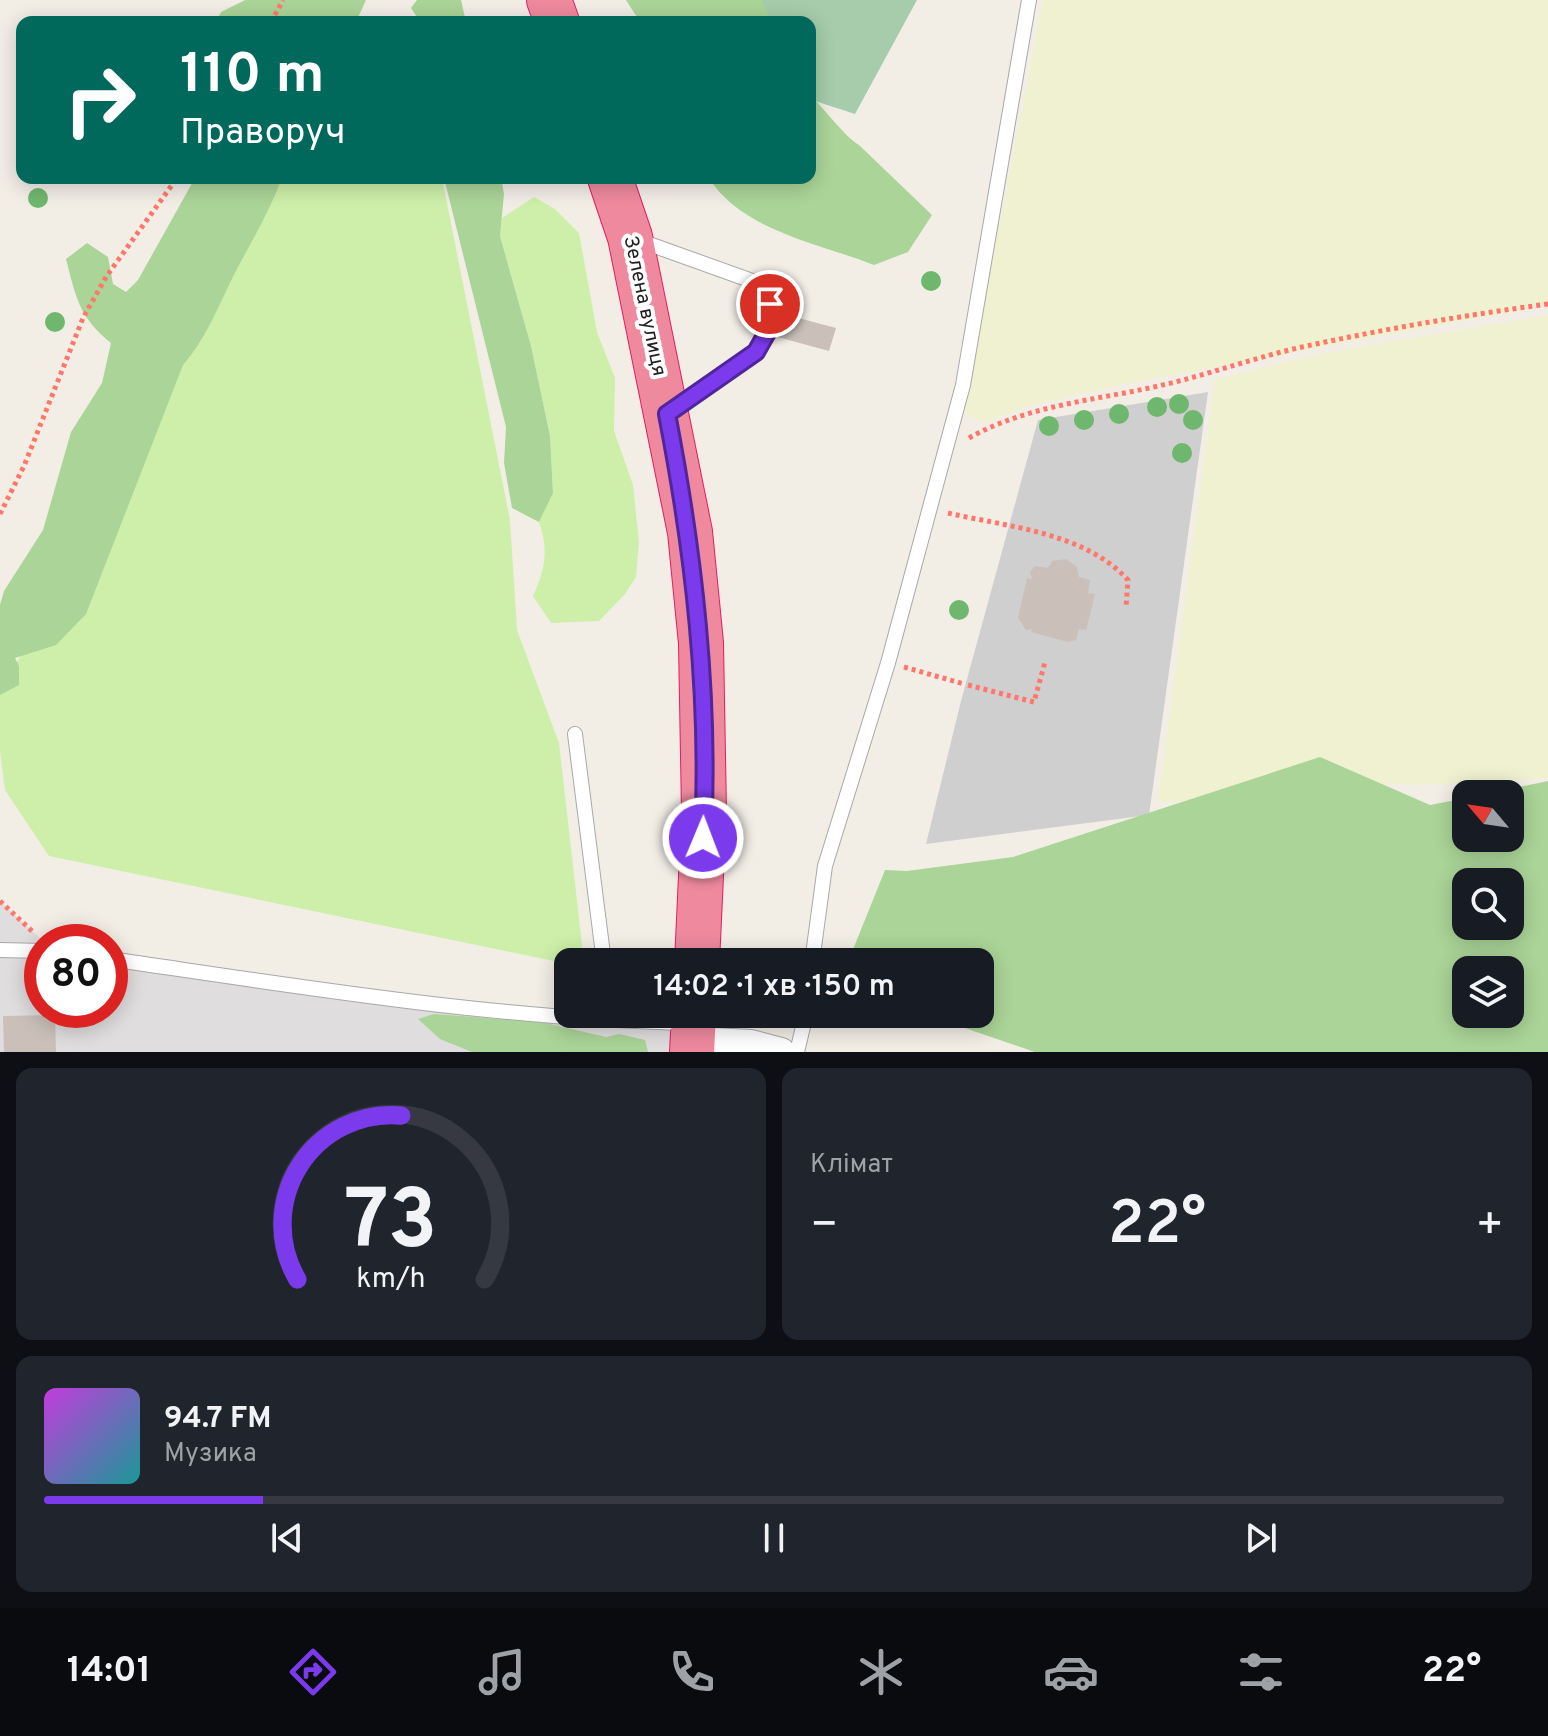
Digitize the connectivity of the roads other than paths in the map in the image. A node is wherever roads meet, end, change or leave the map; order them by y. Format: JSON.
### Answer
{"nodes":[{"id":1,"x":1029,"y":0,"type":"edge"},
{"id":2,"x":612,"y":184,"type":"edge"},
{"id":3,"x":630,"y":237,"type":"junction"},
{"id":4,"x":667,"y":414,"type":"junction"},
{"id":5,"x":575,"y":734,"type":"dead end"},
{"id":6,"x":602,"y":948,"type":"edge"},
{"id":7,"x":698,"y":948,"type":"edge"},
{"id":8,"x":814,"y":948,"type":"edge"},
{"id":9,"x":0,"y":950,"type":"edge"},
{"id":10,"x":24,"y":951,"type":"edge"},
{"id":11,"x":128,"y":962,"type":"edge"},
{"id":12,"x":554,"y":1014,"type":"edge"},
{"id":13,"x":666,"y":1028,"type":"edge"},
{"id":14,"x":803,"y":1028,"type":"edge"},
{"id":15,"x":693,"y":1033,"type":"edge"},
{"id":16,"x":781,"y":1052,"type":"edge"},
{"id":17,"x":797,"y":1052,"type":"edge"}],
"edges":[{"from":1,"to":8,"type":"lane"},
{"from":2,"to":3,"type":"highway","name":"Зелена вулиця"},
{"from":3,"to":4,"type":"highway","name":"Зелена вулиця"},
{"from":3,"to":4,"type":"lane"},
{"from":4,"to":7,"type":"highway","name":"Зелена вулиця"},
{"from":5,"to":6,"type":"lane"},
{"from":9,"to":10,"type":"lane"},
{"from":11,"to":12,"type":"lane"},
{"from":13,"to":15,"type":"lane"},
{"from":14,"to":17,"type":"lane"},
{"from":15,"to":16,"type":"street"}]}
